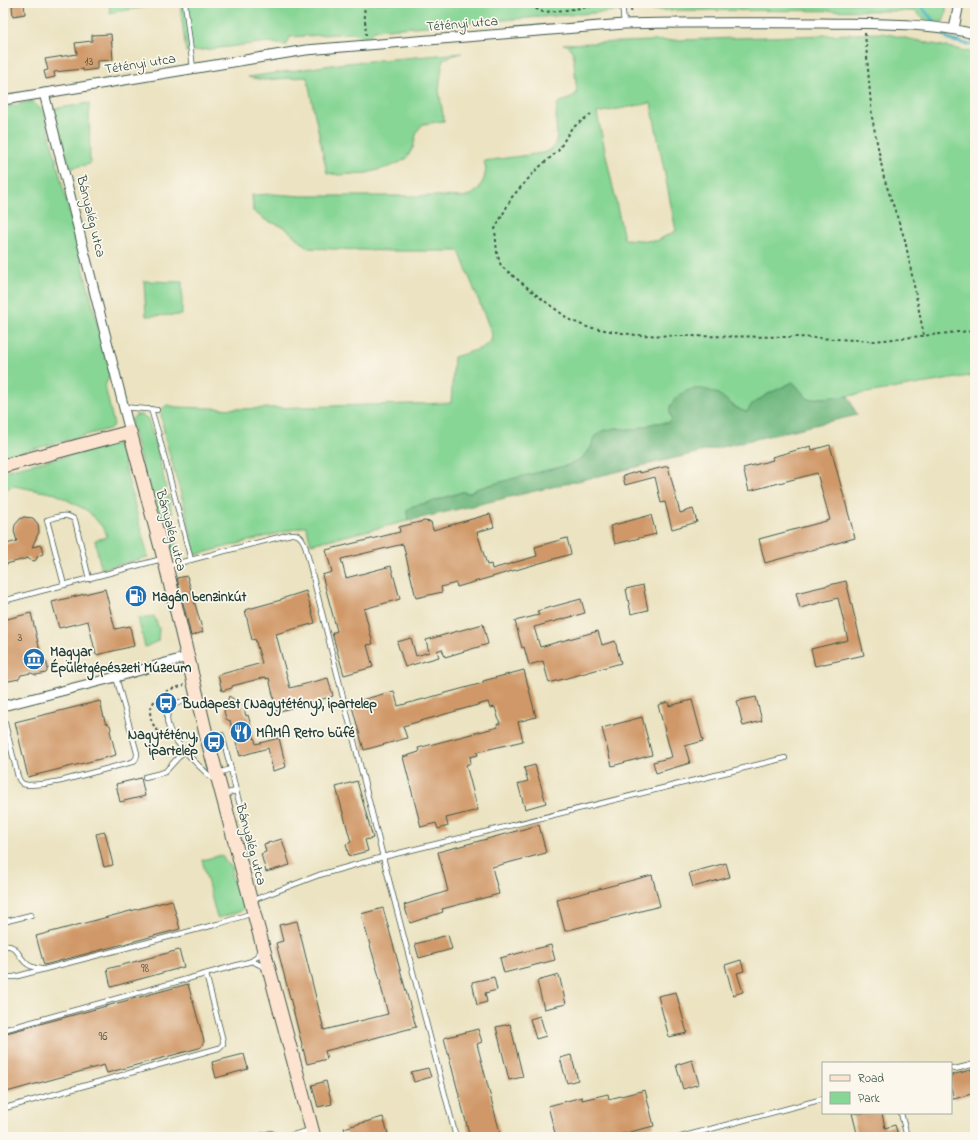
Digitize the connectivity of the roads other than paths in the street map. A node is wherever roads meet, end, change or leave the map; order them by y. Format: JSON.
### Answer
{"nodes":[{"id":1,"x":185,"y":3,"type":"edge"},
{"id":2,"x":622,"y":3,"type":"edge"},
{"id":3,"x":958,"y":3,"type":"edge"},
{"id":4,"x":624,"y":24,"type":"junction"},
{"id":5,"x":951,"y":28,"type":"junction"},
{"id":6,"x":975,"y":34,"type":"edge"},
{"id":7,"x":193,"y":68,"type":"junction"},
{"id":8,"x":44,"y":93,"type":"junction"},
{"id":9,"x":3,"y":100,"type":"edge"},
{"id":10,"x":123,"y":407,"type":"junction"},
{"id":11,"x":151,"y":409,"type":"junction"},
{"id":12,"x":156,"y":410,"type":"dead end"},
{"id":13,"x":130,"y":432,"type":"junction"},
{"id":14,"x":3,"y":466,"type":"edge"},
{"id":15,"x":191,"y":560,"type":"junction"},
{"id":16,"x":165,"y":563,"type":"junction"},
{"id":17,"x":89,"y":578,"type":"junction"},
{"id":18,"x":64,"y":585,"type":"junction"},
{"id":19,"x":3,"y":601,"type":"edge"},
{"id":20,"x":187,"y":657,"type":"junction"},
{"id":21,"x":116,"y":677,"type":"junction"},
{"id":22,"x":197,"y":698,"type":"junction"},
{"id":23,"x":3,"y":706,"type":"edge"},
{"id":24,"x":3,"y":716,"type":"edge"},
{"id":25,"x":222,"y":735,"type":"dead end"},
{"id":26,"x":184,"y":751,"type":"junction"},
{"id":27,"x":785,"y":758,"type":"dead end"},
{"id":28,"x":231,"y":769,"type":"junction"},
{"id":29,"x":216,"y":773,"type":"junction"},
{"id":30,"x":145,"y":777,"type":"dead end"},
{"id":31,"x":221,"y":790,"type":"junction"},
{"id":32,"x":236,"y":791,"type":"junction"},
{"id":33,"x":240,"y":805,"type":"dead end"},
{"id":34,"x":383,"y":857,"type":"junction"},
{"id":35,"x":253,"y":907,"type":"junction"},
{"id":36,"x":31,"y":914,"type":"dead end"},
{"id":37,"x":3,"y":922,"type":"edge"},
{"id":38,"x":262,"y":942,"type":"junction"},
{"id":39,"x":3,"y":946,"type":"edge"},
{"id":40,"x":252,"y":961,"type":"junction"},
{"id":41,"x":43,"y":970,"type":"junction"},
{"id":42,"x":270,"y":972,"type":"junction"},
{"id":43,"x":206,"y":974,"type":"junction"},
{"id":44,"x":3,"y":977,"type":"edge"},
{"id":45,"x":3,"y":1030,"type":"edge"},
{"id":46,"x":975,"y":1064,"type":"edge"},
{"id":47,"x":952,"y":1068,"type":"edge"},
{"id":48,"x":822,"y":1099,"type":"edge"},
{"id":49,"x":5,"y":1108,"type":"dead end"},
{"id":50,"x":901,"y":1114,"type":"edge"},
{"id":51,"x":313,"y":1134,"type":"edge"},
{"id":52,"x":257,"y":1137,"type":"edge"},
{"id":53,"x":280,"y":1137,"type":"edge"},
{"id":54,"x":286,"y":1137,"type":"edge"},
{"id":55,"x":456,"y":1137,"type":"edge"},
{"id":56,"x":682,"y":1137,"type":"edge"},
{"id":57,"x":907,"y":1137,"type":"edge"}],
"edges":[{"from":1,"to":7,"type":"lane"},
{"from":2,"to":4,"type":"lane"},
{"from":3,"to":5,"type":"street"},
{"from":4,"to":5,"type":"street","name":"Tétényi utca"},
{"from":4,"to":7,"type":"street","name":"Tétényi utca"},
{"from":5,"to":6,"type":"street","name":"Tétényi utca"},
{"from":7,"to":8,"type":"street","name":"Tétényi utca"},
{"from":8,"to":9,"type":"street","name":"Tétényi utca"},
{"from":8,"to":10,"type":"street","name":"Bányalég utca"},
{"from":10,"to":11,"type":"lane"},
{"from":10,"to":13,"type":"street","name":"Bányalég utca"},
{"from":11,"to":12,"type":"lane"},
{"from":11,"to":15,"type":"lane"},
{"from":13,"to":14,"type":"street"},
{"from":13,"to":16,"type":"street","name":"Bányalég utca"},
{"from":15,"to":16,"type":"lane"},
{"from":15,"to":34,"type":"lane"},
{"from":16,"to":17,"type":"lane"},
{"from":16,"to":20,"type":"street","name":"Bányalég utca"},
{"from":17,"to":18,"type":"lane"},
{"from":17,"to":18,"type":"lane"},
{"from":18,"to":19,"type":"lane"},
{"from":20,"to":21,"type":"street"},
{"from":20,"to":22,"type":"street","name":"Bányalég utca"},
{"from":21,"to":23,"type":"street"},
{"from":21,"to":24,"type":"lane"},
{"from":22,"to":26,"type":"lane"},
{"from":22,"to":29,"type":"street","name":"Bányalég utca"},
{"from":25,"to":28,"type":"lane"},
{"from":26,"to":30,"type":"lane"},
{"from":26,"to":31,"type":"lane"},
{"from":27,"to":34,"type":"lane"},
{"from":28,"to":29,"type":"lane"},
{"from":28,"to":32,"type":"lane"},
{"from":29,"to":31,"type":"street","name":"Bányalég utca"},
{"from":31,"to":32,"type":"lane"},
{"from":31,"to":35,"type":"street","name":"Bányalég utca"},
{"from":32,"to":33,"type":"lane"},
{"from":34,"to":35,"type":"lane"},
{"from":34,"to":55,"type":"lane"},
{"from":35,"to":38,"type":"street","name":"Bányalég utca"},
{"from":35,"to":41,"type":"lane"},
{"from":36,"to":37,"type":"lane"},
{"from":38,"to":40,"type":"lane"},
{"from":38,"to":42,"type":"street","name":"Bányalég utca"},
{"from":39,"to":41,"type":"lane"},
{"from":40,"to":42,"type":"lane"},
{"from":40,"to":43,"type":"lane"},
{"from":41,"to":44,"type":"lane"},
{"from":42,"to":51,"type":"street","name":"Bányalég utca"},
{"from":43,"to":45,"type":"lane"},
{"from":43,"to":49,"type":"lane"},
{"from":46,"to":47,"type":"lane"},
{"from":48,"to":56,"type":"lane"},
{"from":50,"to":57,"type":"lane"},
{"from":51,"to":54,"type":"lane"},
{"from":52,"to":53,"type":"lane"}]}
